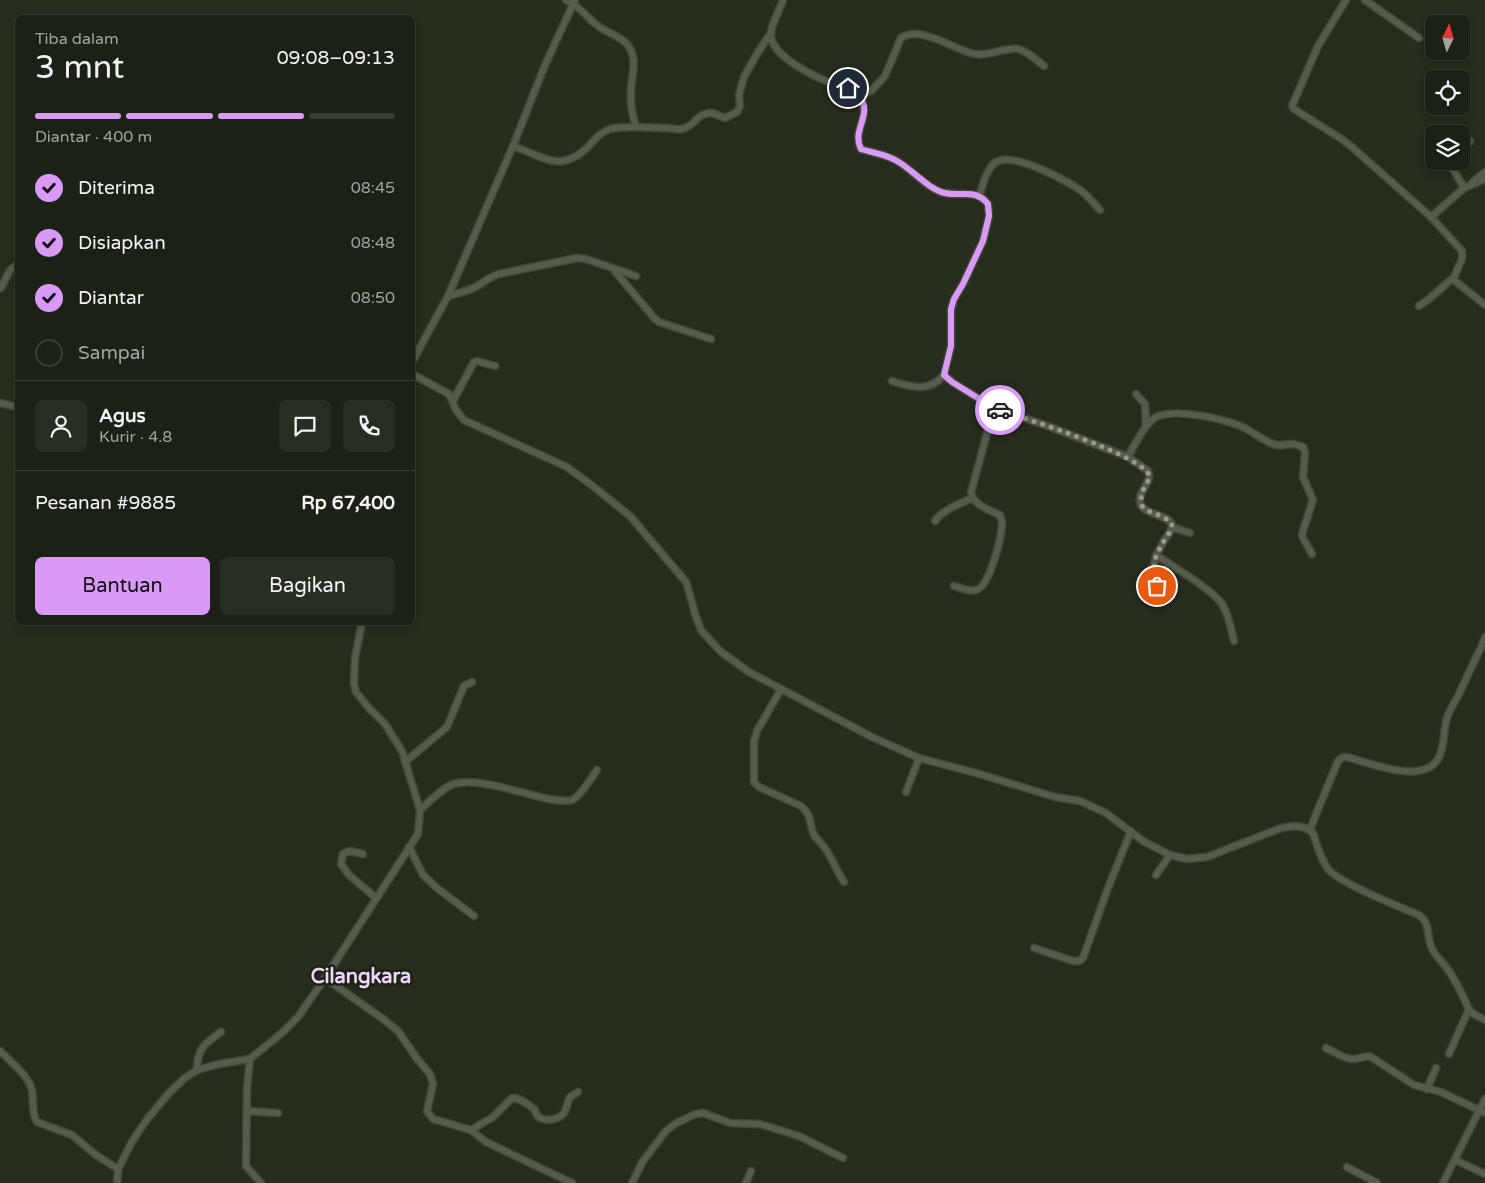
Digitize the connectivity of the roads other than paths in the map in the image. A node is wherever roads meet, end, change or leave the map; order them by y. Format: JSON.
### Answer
{"nodes":[{"id":1,"x":566,"y":0,"type":"edge"},
{"id":2,"x":783,"y":0,"type":"edge"},
{"id":3,"x":1346,"y":0,"type":"edge"},
{"id":4,"x":1365,"y":0,"type":"edge"},
{"id":5,"x":574,"y":2,"type":"edge"},
{"id":6,"x":771,"y":33,"type":"junction"},
{"id":7,"x":1419,"y":38,"type":"dead end"},
{"id":8,"x":1044,"y":66,"type":"dead end"},
{"id":9,"x":858,"y":95,"type":"junction"},
{"id":10,"x":636,"y":125,"type":"junction"},
{"id":11,"x":513,"y":146,"type":"junction"},
{"id":12,"x":1454,"y":170,"type":"edge"},
{"id":13,"x":1485,"y":172,"type":"edge"},
{"id":14,"x":1485,"y":179,"type":"edge"},
{"id":15,"x":1466,"y":187,"type":"junction"},
{"id":16,"x":979,"y":196,"type":"junction"},
{"id":17,"x":1100,"y":210,"type":"dead end"},
{"id":18,"x":1432,"y":217,"type":"junction"},
{"id":19,"x":15,"y":266,"type":"edge"},
{"id":20,"x":613,"y":269,"type":"junction"},
{"id":21,"x":636,"y":276,"type":"dead end"},
{"id":22,"x":1454,"y":277,"type":"junction"},
{"id":23,"x":1,"y":288,"type":"edge"},
{"id":24,"x":448,"y":296,"type":"junction"},
{"id":25,"x":1485,"y":305,"type":"edge"},
{"id":26,"x":1419,"y":306,"type":"dead end"},
{"id":27,"x":711,"y":339,"type":"dead end"},
{"id":28,"x":415,"y":356,"type":"edge"},
{"id":29,"x":495,"y":366,"type":"dead end"},
{"id":30,"x":944,"y":375,"type":"junction"},
{"id":31,"x":415,"y":376,"type":"edge"},
{"id":32,"x":892,"y":381,"type":"dead end"},
{"id":33,"x":1136,"y":394,"type":"dead end"},
{"id":34,"x":453,"y":401,"type":"junction"},
{"id":35,"x":0,"y":403,"type":"edge"},
{"id":36,"x":15,"y":406,"type":"edge"},
{"id":37,"x":994,"y":408,"type":"junction"},
{"id":38,"x":1146,"y":426,"type":"junction"},
{"id":39,"x":1128,"y":457,"type":"junction"},
{"id":40,"x":972,"y":498,"type":"junction"},
{"id":41,"x":935,"y":521,"type":"dead end"},
{"id":42,"x":1172,"y":527,"type":"junction"},
{"id":43,"x":1190,"y":534,"type":"dead end"},
{"id":44,"x":1312,"y":554,"type":"dead end"},
{"id":45,"x":1156,"y":555,"type":"junction"},
{"id":46,"x":954,"y":586,"type":"dead end"},
{"id":47,"x":1157,"y":586,"type":"dead end"},
{"id":48,"x":361,"y":625,"type":"edge"},
{"id":49,"x":1485,"y":637,"type":"edge"},
{"id":50,"x":1234,"y":641,"type":"dead end"},
{"id":51,"x":472,"y":682,"type":"dead end"},
{"id":52,"x":781,"y":689,"type":"junction"},
{"id":53,"x":919,"y":758,"type":"junction"},
{"id":54,"x":405,"y":762,"type":"junction"},
{"id":55,"x":597,"y":770,"type":"dead end"},
{"id":56,"x":906,"y":792,"type":"dead end"},
{"id":57,"x":420,"y":810,"type":"junction"},
{"id":58,"x":1310,"y":829,"type":"junction"},
{"id":59,"x":1131,"y":831,"type":"junction"},
{"id":60,"x":409,"y":847,"type":"junction"},
{"id":61,"x":363,"y":854,"type":"dead end"},
{"id":62,"x":1170,"y":854,"type":"junction"},
{"id":63,"x":1156,"y":875,"type":"dead end"},
{"id":64,"x":844,"y":882,"type":"dead end"},
{"id":65,"x":376,"y":898,"type":"junction"},
{"id":66,"x":474,"y":916,"type":"dead end"},
{"id":67,"x":1034,"y":948,"type":"dead end"},
{"id":68,"x":325,"y":978,"type":"junction"},
{"id":69,"x":1468,"y":1009,"type":"junction"},
{"id":70,"x":1485,"y":1020,"type":"edge"},
{"id":71,"x":221,"y":1032,"type":"dead end"},
{"id":72,"x":1326,"y":1048,"type":"dead end"},
{"id":73,"x":0,"y":1051,"type":"edge"},
{"id":74,"x":1449,"y":1054,"type":"dead end"},
{"id":75,"x":250,"y":1059,"type":"junction"},
{"id":76,"x":1436,"y":1068,"type":"dead end"},
{"id":77,"x":197,"y":1070,"type":"junction"},
{"id":78,"x":1427,"y":1088,"type":"junction"},
{"id":79,"x":578,"y":1092,"type":"dead end"},
{"id":80,"x":1485,"y":1099,"type":"edge"},
{"id":81,"x":247,"y":1112,"type":"junction"},
{"id":82,"x":1482,"y":1112,"type":"edge"},
{"id":83,"x":278,"y":1113,"type":"dead end"},
{"id":84,"x":471,"y":1130,"type":"junction"},
{"id":85,"x":843,"y":1158,"type":"dead end"},
{"id":86,"x":1455,"y":1160,"type":"junction"},
{"id":87,"x":1347,"y":1167,"type":"dead end"},
{"id":88,"x":118,"y":1169,"type":"junction"},
{"id":89,"x":751,"y":1171,"type":"dead end"},
{"id":90,"x":1485,"y":1174,"type":"edge"},
{"id":91,"x":118,"y":1183,"type":"edge"},
{"id":92,"x":260,"y":1183,"type":"edge"},
{"id":93,"x":572,"y":1183,"type":"edge"},
{"id":94,"x":632,"y":1183,"type":"edge"},
{"id":95,"x":746,"y":1183,"type":"edge"},
{"id":96,"x":1377,"y":1183,"type":"edge"},
{"id":97,"x":1443,"y":1183,"type":"edge"}],
"edges":[{"from":1,"to":5,"type":"street"},
{"from":2,"to":6,"type":"street"},
{"from":3,"to":18,"type":"street"},
{"from":4,"to":7,"type":"street"},
{"from":5,"to":10,"type":"street"},
{"from":5,"to":11,"type":"street"},
{"from":6,"to":9,"type":"street"},
{"from":6,"to":10,"type":"street"},
{"from":8,"to":9,"type":"street"},
{"from":9,"to":16,"type":"street"},
{"from":10,"to":11,"type":"street"},
{"from":11,"to":24,"type":"street"},
{"from":12,"to":15,"type":"street"},
{"from":13,"to":15,"type":"street"},
{"from":14,"to":15,"type":"street"},
{"from":15,"to":18,"type":"street"},
{"from":16,"to":17,"type":"street"},
{"from":16,"to":30,"type":"street"},
{"from":18,"to":22,"type":"street"},
{"from":19,"to":23,"type":"street"},
{"from":20,"to":21,"type":"street"},
{"from":20,"to":24,"type":"street"},
{"from":20,"to":27,"type":"street"},
{"from":22,"to":25,"type":"street"},
{"from":22,"to":26,"type":"street"},
{"from":24,"to":28,"type":"street"},
{"from":29,"to":34,"type":"street"},
{"from":30,"to":32,"type":"street"},
{"from":30,"to":37,"type":"street"},
{"from":31,"to":34,"type":"street"},
{"from":33,"to":38,"type":"street"},
{"from":34,"to":52,"type":"street"},
{"from":35,"to":36,"type":"street"},
{"from":37,"to":39,"type":"street"},
{"from":37,"to":40,"type":"street"},
{"from":38,"to":39,"type":"street"},
{"from":38,"to":44,"type":"street"},
{"from":39,"to":42,"type":"street"},
{"from":40,"to":41,"type":"street"},
{"from":40,"to":46,"type":"street"},
{"from":42,"to":43,"type":"street"},
{"from":42,"to":45,"type":"street"},
{"from":45,"to":47,"type":"street"},
{"from":45,"to":50,"type":"street"},
{"from":48,"to":54,"type":"street"},
{"from":49,"to":58,"type":"street"},
{"from":51,"to":54,"type":"street"},
{"from":52,"to":53,"type":"street"},
{"from":52,"to":64,"type":"street"},
{"from":53,"to":56,"type":"street"},
{"from":53,"to":59,"type":"street"},
{"from":54,"to":57,"type":"street"},
{"from":55,"to":57,"type":"street"},
{"from":57,"to":60,"type":"street"},
{"from":58,"to":62,"type":"street"},
{"from":58,"to":69,"type":"street"},
{"from":59,"to":62,"type":"street"},
{"from":59,"to":67,"type":"street"},
{"from":60,"to":65,"type":"street"},
{"from":60,"to":66,"type":"street"},
{"from":61,"to":65,"type":"street"},
{"from":62,"to":63,"type":"street"},
{"from":65,"to":68,"type":"street"},
{"from":68,"to":75,"type":"street"},
{"from":68,"to":84,"type":"street"},
{"from":69,"to":70,"type":"street"},
{"from":69,"to":74,"type":"street"},
{"from":71,"to":77,"type":"street"},
{"from":72,"to":78,"type":"street"},
{"from":73,"to":88,"type":"street"},
{"from":75,"to":77,"type":"street"},
{"from":75,"to":81,"type":"street"},
{"from":76,"to":78,"type":"street"},
{"from":77,"to":88,"type":"street"},
{"from":78,"to":82,"type":"street"},
{"from":79,"to":84,"type":"street"},
{"from":80,"to":82,"type":"street"},
{"from":81,"to":83,"type":"street"},
{"from":81,"to":92,"type":"street"},
{"from":82,"to":86,"type":"street"},
{"from":84,"to":93,"type":"street"},
{"from":85,"to":94,"type":"street"},
{"from":86,"to":90,"type":"street"},
{"from":86,"to":97,"type":"street"},
{"from":87,"to":96,"type":"street"},
{"from":88,"to":91,"type":"street"},
{"from":89,"to":95,"type":"street"}]}
